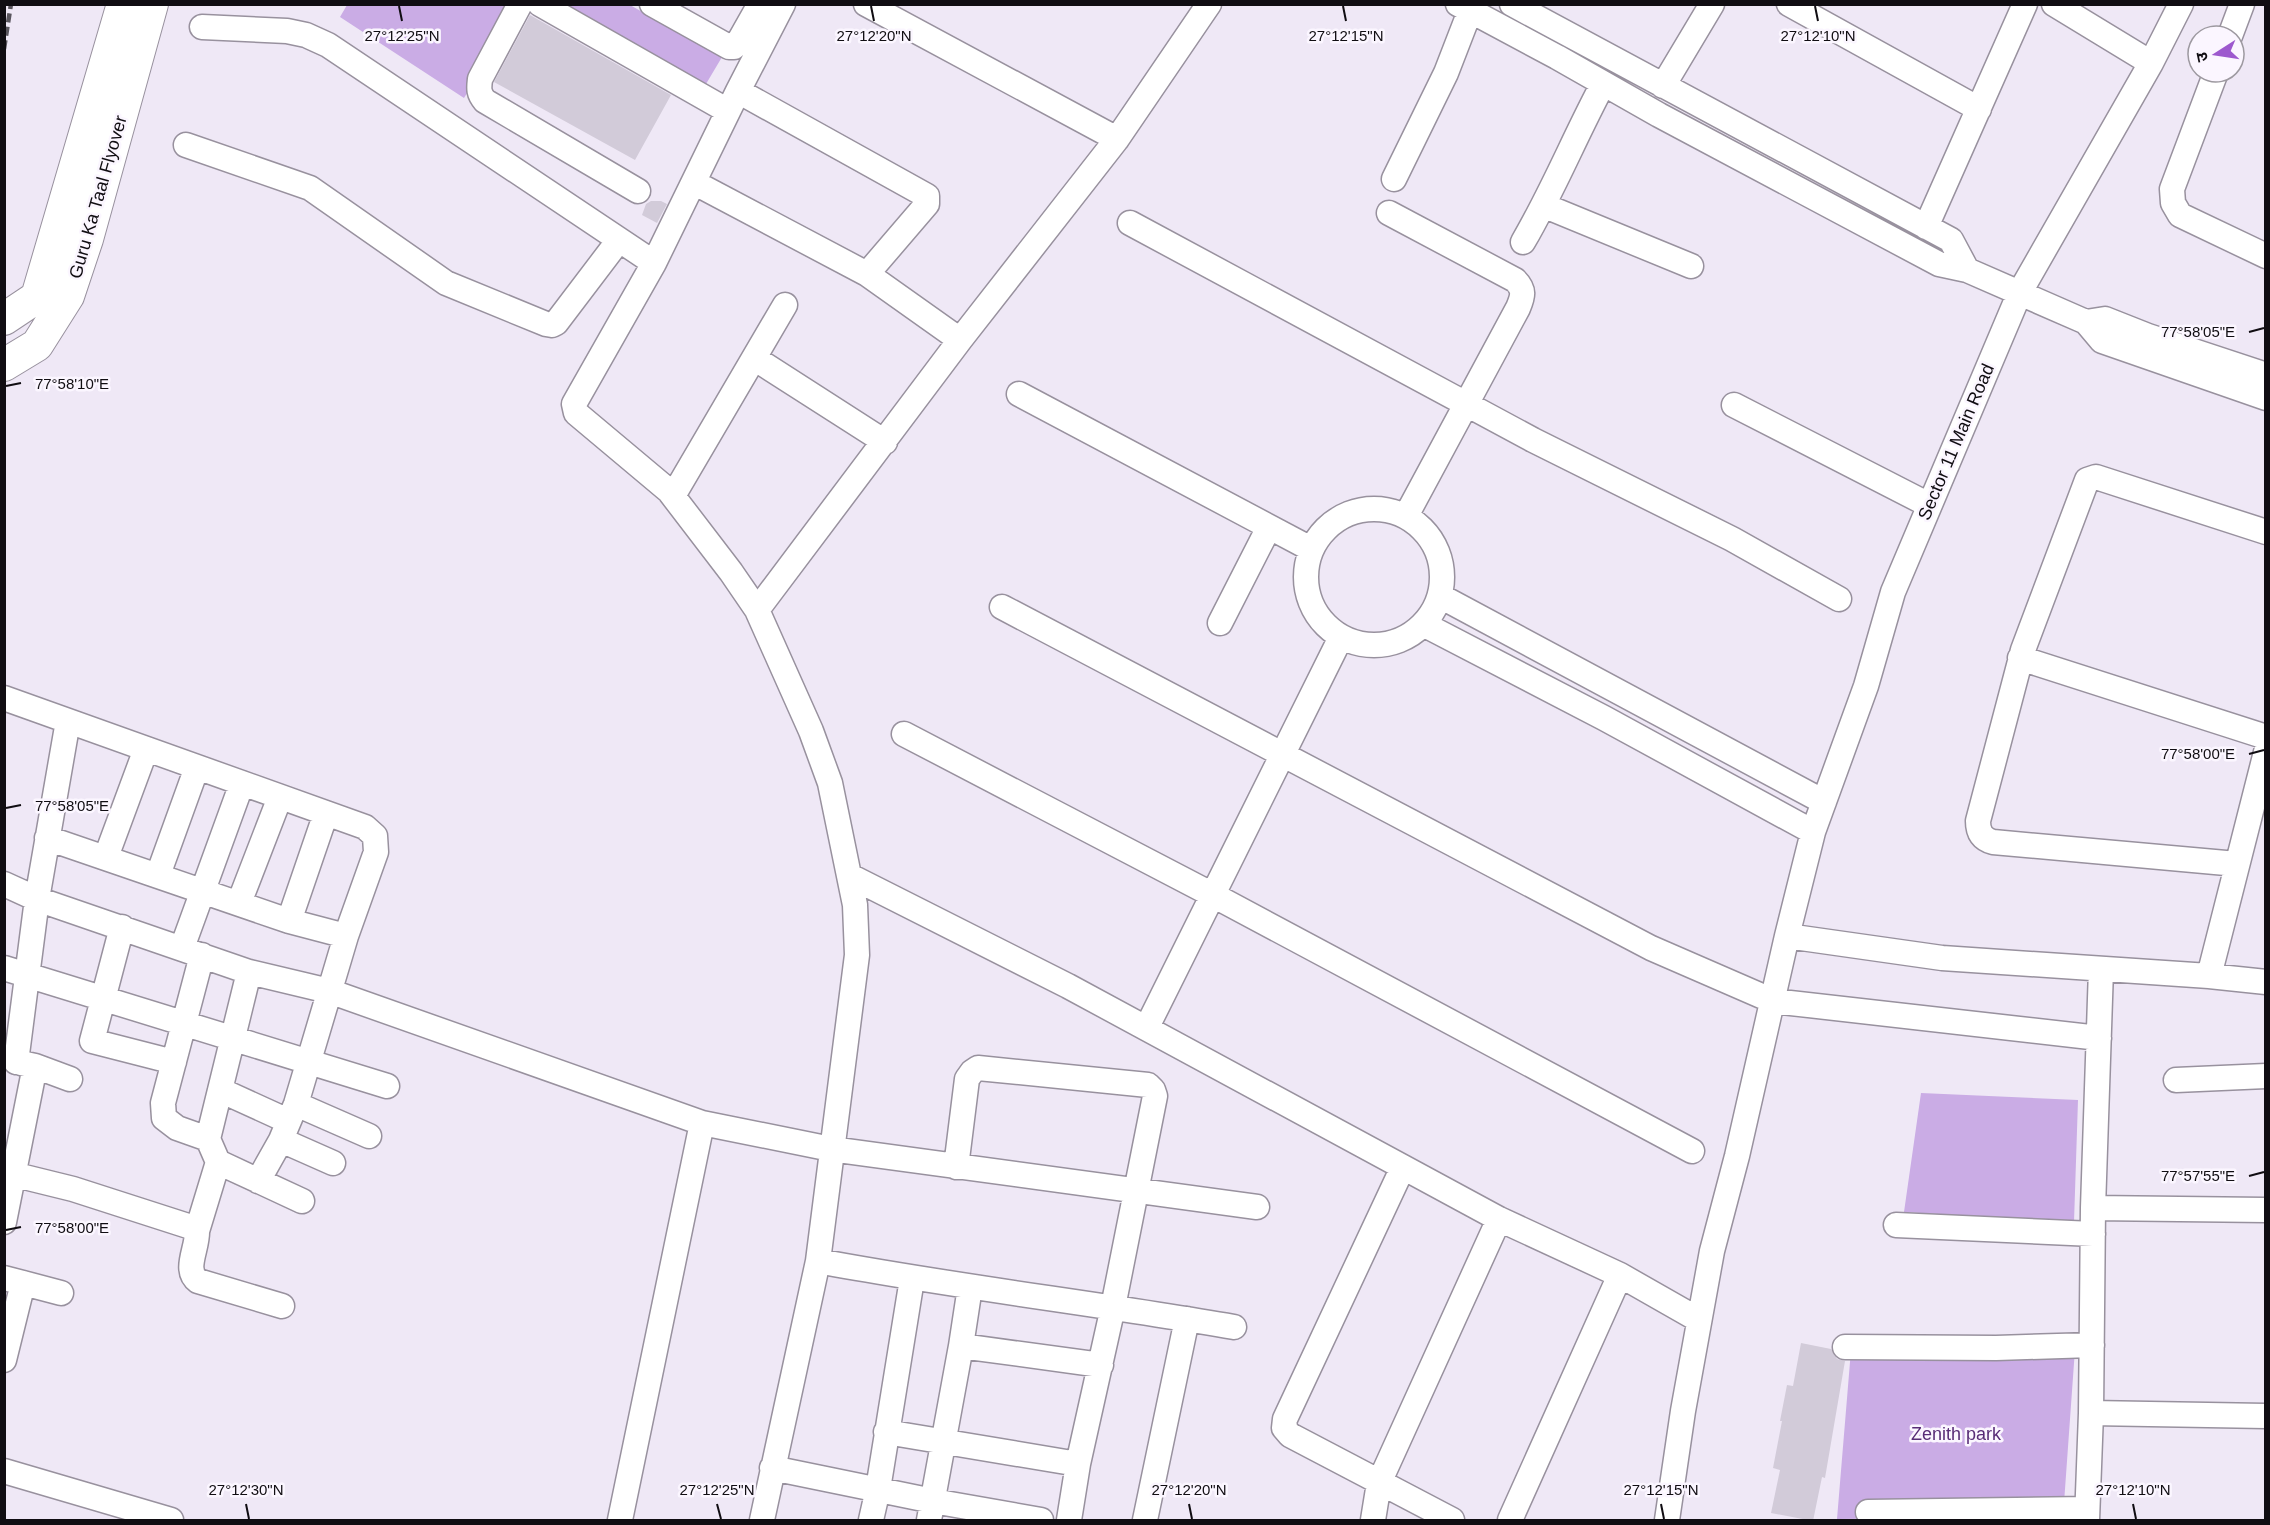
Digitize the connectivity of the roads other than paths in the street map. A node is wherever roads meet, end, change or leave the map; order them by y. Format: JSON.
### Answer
{"nodes":[{"id":1,"x":123,"y":4,"type":"edge"},
{"id":2,"x":152,"y":4,"type":"edge"},
{"id":3,"x":520,"y":4,"type":"edge"},
{"id":4,"x":540,"y":4,"type":"edge"},
{"id":5,"x":652,"y":4,"type":"edge"},
{"id":6,"x":760,"y":4,"type":"edge"},
{"id":7,"x":783,"y":4,"type":"edge"},
{"id":8,"x":866,"y":4,"type":"edge"},
{"id":9,"x":1209,"y":4,"type":"edge"},
{"id":10,"x":1712,"y":4,"type":"edge"},
{"id":11,"x":1789,"y":4,"type":"edge"},
{"id":12,"x":2025,"y":4,"type":"edge"},
{"id":13,"x":2055,"y":4,"type":"edge"},
{"id":14,"x":2181,"y":4,"type":"edge"},
{"id":15,"x":2242,"y":4,"type":"edge"},
{"id":16,"x":1464,"y":8,"type":"edge"},
{"id":17,"x":1525,"y":8,"type":"edge"},
{"id":18,"x":2234,"y":24,"type":"edge"},
{"id":19,"x":202,"y":27,"type":"dead end"},
{"id":20,"x":1519,"y":36,"type":"junction"},
{"id":21,"x":2151,"y":63,"type":"junction"},
{"id":22,"x":1603,"y":84,"type":"junction"},
{"id":23,"x":2211,"y":84,"type":"edge"},
{"id":24,"x":1663,"y":86,"type":"junction"},
{"id":25,"x":733,"y":101,"type":"junction"},
{"id":26,"x":1979,"y":109,"type":"junction"},
{"id":27,"x":1117,"y":139,"type":"junction"},
{"id":28,"x":186,"y":145,"type":"dead end"},
{"id":29,"x":1394,"y":179,"type":"dead end"},
{"id":30,"x":694,"y":183,"type":"junction"},
{"id":31,"x":638,"y":191,"type":"dead end"},
{"id":32,"x":1545,"y":206,"type":"junction"},
{"id":33,"x":1389,"y":213,"type":"dead end"},
{"id":34,"x":1130,"y":223,"type":"dead end"},
{"id":35,"x":1926,"y":227,"type":"junction"},
{"id":36,"x":619,"y":240,"type":"junction"},
{"id":37,"x":1523,"y":242,"type":"dead end"},
{"id":38,"x":2265,"y":256,"type":"edge"},
{"id":39,"x":654,"y":263,"type":"junction"},
{"id":40,"x":1691,"y":266,"type":"dead end"},
{"id":41,"x":1967,"y":270,"type":"junction"},
{"id":42,"x":867,"y":274,"type":"junction"},
{"id":43,"x":2020,"y":292,"type":"junction"},
{"id":44,"x":785,"y":305,"type":"dead end"},
{"id":45,"x":4,"y":320,"type":"edge"},
{"id":46,"x":2086,"y":322,"type":"junction"},
{"id":47,"x":960,"y":340,"type":"junction"},
{"id":48,"x":754,"y":358,"type":"junction"},
{"id":49,"x":4,"y":365,"type":"edge"},
{"id":50,"x":2265,"y":375,"type":"edge"},
{"id":51,"x":1019,"y":394,"type":"dead end"},
{"id":52,"x":2265,"y":398,"type":"edge"},
{"id":53,"x":1467,"y":404,"type":"junction"},
{"id":54,"x":1734,"y":405,"type":"dead end"},
{"id":55,"x":885,"y":441,"type":"junction"},
{"id":56,"x":673,"y":496,"type":"junction"},
{"id":57,"x":1929,"y":505,"type":"junction"},
{"id":58,"x":1406,"y":516,"type":"junction"},
{"id":59,"x":1269,"y":526,"type":"junction"},
{"id":60,"x":2265,"y":532,"type":"edge"},
{"id":61,"x":1311,"y":549,"type":"junction"},
{"id":62,"x":1440,"y":596,"type":"junction"},
{"id":63,"x":1839,"y":599,"type":"dead end"},
{"id":64,"x":1002,"y":607,"type":"dead end"},
{"id":65,"x":757,"y":610,"type":"junction"},
{"id":66,"x":1220,"y":623,"type":"dead end"},
{"id":67,"x":1424,"y":624,"type":"junction"},
{"id":68,"x":1341,"y":637,"type":"junction"},
{"id":69,"x":2020,"y":658,"type":"junction"},
{"id":70,"x":4,"y":698,"type":"edge"},
{"id":71,"x":68,"y":721,"type":"junction"},
{"id":72,"x":904,"y":734,"type":"dead end"},
{"id":73,"x":2265,"y":736,"type":"edge"},
{"id":74,"x":146,"y":749,"type":"junction"},
{"id":75,"x":2265,"y":752,"type":"edge"},
{"id":76,"x":1282,"y":755,"type":"junction"},
{"id":77,"x":197,"y":767,"type":"junction"},
{"id":78,"x":242,"y":783,"type":"junction"},
{"id":79,"x":280,"y":797,"type":"junction"},
{"id":80,"x":1824,"y":802,"type":"junction"},
{"id":81,"x":326,"y":813,"type":"junction"},
{"id":82,"x":1814,"y":832,"type":"junction"},
{"id":83,"x":46,"y":838,"type":"junction"},
{"id":84,"x":106,"y":857,"type":"junction"},
{"id":85,"x":2237,"y":864,"type":"junction"},
{"id":86,"x":158,"y":875,"type":"junction"},
{"id":87,"x":850,"y":876,"type":"junction"},
{"id":88,"x":4,"y":884,"type":"edge"},
{"id":89,"x":203,"y":891,"type":"junction"},
{"id":90,"x":1211,"y":894,"type":"junction"},
{"id":91,"x":37,"y":898,"type":"junction"},
{"id":92,"x":239,"y":903,"type":"junction"},
{"id":93,"x":289,"y":921,"type":"junction"},
{"id":94,"x":122,"y":927,"type":"junction"},
{"id":95,"x":346,"y":936,"type":"junction"},
{"id":96,"x":1787,"y":936,"type":"junction"},
{"id":97,"x":192,"y":952,"type":"junction"},
{"id":98,"x":4,"y":968,"type":"edge"},
{"id":99,"x":2101,"y":969,"type":"junction"},
{"id":100,"x":249,"y":972,"type":"junction"},
{"id":101,"x":27,"y":975,"type":"junction"},
{"id":102,"x":2209,"y":976,"type":"junction"},
{"id":103,"x":2265,"y":982,"type":"edge"},
{"id":104,"x":329,"y":992,"type":"junction"},
{"id":105,"x":104,"y":998,"type":"junction"},
{"id":106,"x":1773,"y":1001,"type":"junction"},
{"id":107,"x":184,"y":1023,"type":"junction"},
{"id":108,"x":1147,"y":1027,"type":"junction"},
{"id":109,"x":2099,"y":1038,"type":"junction"},
{"id":110,"x":233,"y":1039,"type":"junction"},
{"id":111,"x":19,"y":1062,"type":"edge"},
{"id":112,"x":174,"y":1062,"type":"junction"},
{"id":113,"x":308,"y":1062,"type":"junction"},
{"id":114,"x":2265,"y":1076,"type":"edge"},
{"id":115,"x":70,"y":1079,"type":"dead end"},
{"id":116,"x":2176,"y":1080,"type":"dead end"},
{"id":117,"x":387,"y":1086,"type":"dead end"},
{"id":118,"x":220,"y":1090,"type":"junction"},
{"id":119,"x":288,"y":1122,"type":"junction"},
{"id":120,"x":702,"y":1123,"type":"junction"},
{"id":121,"x":369,"y":1136,"type":"dead end"},
{"id":122,"x":208,"y":1139,"type":"junction"},
{"id":123,"x":831,"y":1149,"type":"junction"},
{"id":124,"x":1692,"y":1150,"type":"dead end"},
{"id":125,"x":218,"y":1162,"type":"junction"},
{"id":126,"x":333,"y":1163,"type":"dead end"},
{"id":127,"x":956,"y":1167,"type":"junction"},
{"id":128,"x":1403,"y":1167,"type":"junction"},
{"id":129,"x":10,"y":1174,"type":"edge"},
{"id":130,"x":258,"y":1181,"type":"junction"},
{"id":131,"x":1137,"y":1192,"type":"junction"},
{"id":132,"x":302,"y":1202,"type":"dead end"},
{"id":133,"x":1257,"y":1207,"type":"dead end"},
{"id":134,"x":2093,"y":1208,"type":"junction"},
{"id":135,"x":2265,"y":1210,"type":"edge"},
{"id":136,"x":1499,"y":1219,"type":"junction"},
{"id":137,"x":4,"y":1222,"type":"edge"},
{"id":138,"x":1896,"y":1225,"type":"dead end"},
{"id":139,"x":197,"y":1231,"type":"junction"},
{"id":140,"x":2093,"y":1234,"type":"junction"},
{"id":141,"x":818,"y":1261,"type":"junction"},
{"id":142,"x":1620,"y":1275,"type":"junction"},
{"id":143,"x":912,"y":1279,"type":"junction"},
{"id":144,"x":14,"y":1280,"type":"edge"},
{"id":145,"x":970,"y":1287,"type":"junction"},
{"id":146,"x":61,"y":1293,"type":"dead end"},
{"id":147,"x":282,"y":1306,"type":"dead end"},
{"id":148,"x":1113,"y":1307,"type":"junction"},
{"id":149,"x":1187,"y":1319,"type":"junction"},
{"id":150,"x":1699,"y":1320,"type":"junction"},
{"id":151,"x":1234,"y":1327,"type":"dead end"},
{"id":152,"x":2092,"y":1345,"type":"junction"},
{"id":153,"x":961,"y":1346,"type":"junction"},
{"id":154,"x":1845,"y":1347,"type":"dead end"},
{"id":155,"x":4,"y":1360,"type":"edge"},
{"id":156,"x":1101,"y":1365,"type":"junction"},
{"id":157,"x":2091,"y":1413,"type":"junction"},
{"id":158,"x":2265,"y":1416,"type":"edge"},
{"id":159,"x":886,"y":1432,"type":"junction"},
{"id":160,"x":944,"y":1442,"type":"junction"},
{"id":161,"x":1078,"y":1464,"type":"junction"},
{"id":162,"x":772,"y":1467,"type":"junction"},
{"id":163,"x":4,"y":1471,"type":"edge"},
{"id":164,"x":1379,"y":1483,"type":"junction"},
{"id":165,"x":878,"y":1490,"type":"junction"},
{"id":166,"x":931,"y":1511,"type":"edge"},
{"id":167,"x":1868,"y":1512,"type":"dead end"},
{"id":168,"x":2087,"y":1515,"type":"edge"},
{"id":169,"x":171,"y":1521,"type":"edge"},
{"id":170,"x":620,"y":1521,"type":"edge"},
{"id":171,"x":762,"y":1521,"type":"edge"},
{"id":172,"x":870,"y":1521,"type":"edge"},
{"id":173,"x":1041,"y":1521,"type":"edge"},
{"id":174,"x":1069,"y":1521,"type":"edge"},
{"id":175,"x":1145,"y":1521,"type":"edge"},
{"id":176,"x":1373,"y":1521,"type":"edge"},
{"id":177,"x":1452,"y":1521,"type":"edge"},
{"id":178,"x":1510,"y":1521,"type":"edge"},
{"id":179,"x":1667,"y":1521,"type":"edge"}],
"edges":[{"from":1,"to":45,"type":"main road","name":"Guru Ka Taal Flyover"},
{"from":2,"to":49,"type":"main road","name":"Guru Ka Taal Flyover"},
{"from":3,"to":31,"type":"street"},
{"from":4,"to":25,"type":"street"},
{"from":5,"to":6,"type":"street"},
{"from":7,"to":25,"type":"street"},
{"from":8,"to":27,"type":"street"},
{"from":9,"to":27,"type":"street"},
{"from":10,"to":24,"type":"street"},
{"from":11,"to":26,"type":"street"},
{"from":12,"to":26,"type":"street"},
{"from":13,"to":21,"type":"street"},
{"from":14,"to":21,"type":"street","name":"Sector 11 Main Road"},
{"from":15,"to":18,"type":"street"},
{"from":16,"to":20,"type":"street"},
{"from":16,"to":29,"type":"street"},
{"from":17,"to":20,"type":"street"},
{"from":17,"to":24,"type":"street"},
{"from":19,"to":36,"type":"street"},
{"from":20,"to":22,"type":"street"},
{"from":21,"to":43,"type":"street","name":"Sector 11 Main Road"},
{"from":22,"to":32,"type":"street"},
{"from":22,"to":41,"type":"street"},
{"from":23,"to":38,"type":"street"},
{"from":24,"to":35,"type":"street"},
{"from":25,"to":30,"type":"street"},
{"from":25,"to":42,"type":"street"},
{"from":26,"to":35,"type":"street"},
{"from":27,"to":47,"type":"street"},
{"from":28,"to":36,"type":"street"},
{"from":30,"to":39,"type":"street"},
{"from":30,"to":42,"type":"street"},
{"from":32,"to":37,"type":"street"},
{"from":32,"to":40,"type":"street"},
{"from":33,"to":53,"type":"street"},
{"from":34,"to":53,"type":"street"},
{"from":35,"to":41,"type":"street"},
{"from":36,"to":39,"type":"street"},
{"from":39,"to":56,"type":"street"},
{"from":41,"to":43,"type":"street"},
{"from":42,"to":47,"type":"street"},
{"from":43,"to":46,"type":"street"},
{"from":43,"to":57,"type":"street","name":"Sector 11 Main Road"},
{"from":44,"to":48,"type":"street"},
{"from":46,"to":50,"type":"street"},
{"from":46,"to":52,"type":"street"},
{"from":47,"to":55,"type":"street"},
{"from":48,"to":55,"type":"street"},
{"from":48,"to":56,"type":"street"},
{"from":51,"to":59,"type":"street"},
{"from":53,"to":58,"type":"street"},
{"from":53,"to":63,"type":"street"},
{"from":54,"to":57,"type":"street"},
{"from":55,"to":65,"type":"street"},
{"from":56,"to":65,"type":"street"},
{"from":57,"to":80,"type":"street","name":"Sector 11 Main Road"},
{"from":58,"to":61,"type":"street"},
{"from":58,"to":62,"type":"street"},
{"from":59,"to":61,"type":"street"},
{"from":59,"to":66,"type":"street"},
{"from":60,"to":69,"type":"street"},
{"from":61,"to":68,"type":"street"},
{"from":62,"to":67,"type":"street"},
{"from":62,"to":80,"type":"street"},
{"from":64,"to":76,"type":"street"},
{"from":65,"to":87,"type":"street"},
{"from":67,"to":68,"type":"street"},
{"from":67,"to":82,"type":"street"},
{"from":68,"to":76,"type":"street"},
{"from":69,"to":73,"type":"street"},
{"from":69,"to":85,"type":"street"},
{"from":70,"to":71,"type":"street"},
{"from":71,"to":74,"type":"street"},
{"from":71,"to":83,"type":"street"},
{"from":72,"to":90,"type":"street"},
{"from":74,"to":77,"type":"street"},
{"from":74,"to":84,"type":"street"},
{"from":75,"to":85,"type":"street"},
{"from":76,"to":90,"type":"street"},
{"from":76,"to":106,"type":"street"},
{"from":77,"to":78,"type":"street"},
{"from":77,"to":86,"type":"street"},
{"from":78,"to":79,"type":"street"},
{"from":78,"to":89,"type":"street"},
{"from":79,"to":81,"type":"street"},
{"from":79,"to":92,"type":"street"},
{"from":80,"to":82,"type":"street","name":"Sector 11 Main Road"},
{"from":81,"to":93,"type":"street"},
{"from":81,"to":95,"type":"street"},
{"from":82,"to":96,"type":"street","name":"Sector 11 Main Road"},
{"from":83,"to":84,"type":"street"},
{"from":83,"to":91,"type":"street"},
{"from":84,"to":86,"type":"street"},
{"from":85,"to":102,"type":"street"},
{"from":86,"to":89,"type":"street"},
{"from":87,"to":108,"type":"street"},
{"from":87,"to":123,"type":"street"},
{"from":88,"to":91,"type":"street"},
{"from":89,"to":92,"type":"street"},
{"from":89,"to":97,"type":"street"},
{"from":90,"to":108,"type":"street"},
{"from":90,"to":124,"type":"street"},
{"from":91,"to":94,"type":"street"},
{"from":91,"to":101,"type":"street"},
{"from":92,"to":93,"type":"street"},
{"from":93,"to":95,"type":"street"},
{"from":94,"to":97,"type":"street"},
{"from":94,"to":105,"type":"street"},
{"from":95,"to":104,"type":"street"},
{"from":96,"to":99,"type":"street"},
{"from":96,"to":106,"type":"street","name":"Sector 11 Main Road"},
{"from":97,"to":100,"type":"street"},
{"from":97,"to":107,"type":"street"},
{"from":98,"to":101,"type":"street"},
{"from":99,"to":102,"type":"street"},
{"from":99,"to":109,"type":"street"},
{"from":100,"to":104,"type":"street"},
{"from":100,"to":110,"type":"street"},
{"from":101,"to":105,"type":"street"},
{"from":101,"to":111,"type":"street"},
{"from":102,"to":103,"type":"street"},
{"from":104,"to":113,"type":"street"},
{"from":104,"to":120,"type":"street"},
{"from":105,"to":107,"type":"street"},
{"from":105,"to":112,"type":"street"},
{"from":106,"to":109,"type":"street"},
{"from":106,"to":150,"type":"street","name":"Sector 11 Main Road"},
{"from":107,"to":110,"type":"street"},
{"from":107,"to":112,"type":"street"},
{"from":108,"to":128,"type":"street"},
{"from":109,"to":134,"type":"street"},
{"from":110,"to":113,"type":"street"},
{"from":110,"to":118,"type":"street"},
{"from":111,"to":115,"type":"street"},
{"from":111,"to":129,"type":"street"},
{"from":112,"to":122,"type":"street"},
{"from":113,"to":117,"type":"street"},
{"from":113,"to":119,"type":"street"},
{"from":114,"to":116,"type":"street"},
{"from":118,"to":119,"type":"street"},
{"from":118,"to":122,"type":"street"},
{"from":119,"to":121,"type":"street"},
{"from":119,"to":126,"type":"street"},
{"from":119,"to":130,"type":"street"},
{"from":120,"to":123,"type":"street"},
{"from":120,"to":170,"type":"street"},
{"from":122,"to":125,"type":"street"},
{"from":123,"to":127,"type":"street"},
{"from":123,"to":141,"type":"street"},
{"from":125,"to":130,"type":"street"},
{"from":125,"to":139,"type":"street"},
{"from":127,"to":131,"type":"street"},
{"from":127,"to":131,"type":"street"},
{"from":128,"to":136,"type":"street"},
{"from":128,"to":164,"type":"street"},
{"from":129,"to":137,"type":"street"},
{"from":129,"to":139,"type":"street"},
{"from":130,"to":132,"type":"street"},
{"from":131,"to":133,"type":"street"},
{"from":131,"to":148,"type":"street"},
{"from":134,"to":135,"type":"street"},
{"from":134,"to":140,"type":"street"},
{"from":136,"to":142,"type":"street"},
{"from":136,"to":164,"type":"street"},
{"from":138,"to":140,"type":"street"},
{"from":139,"to":147,"type":"street"},
{"from":140,"to":152,"type":"street"},
{"from":141,"to":143,"type":"street"},
{"from":141,"to":162,"type":"street"},
{"from":142,"to":150,"type":"street"},
{"from":142,"to":178,"type":"street"},
{"from":143,"to":145,"type":"street"},
{"from":143,"to":159,"type":"street"},
{"from":144,"to":146,"type":"street"},
{"from":144,"to":155,"type":"street"},
{"from":145,"to":148,"type":"street"},
{"from":145,"to":153,"type":"street"},
{"from":148,"to":149,"type":"street"},
{"from":148,"to":156,"type":"street"},
{"from":149,"to":151,"type":"street"},
{"from":149,"to":175,"type":"street"},
{"from":150,"to":179,"type":"street","name":"Sector 11 Main Road"},
{"from":152,"to":154,"type":"street"},
{"from":152,"to":157,"type":"street"},
{"from":153,"to":156,"type":"street"},
{"from":153,"to":160,"type":"street"},
{"from":156,"to":161,"type":"street"},
{"from":157,"to":158,"type":"street"},
{"from":157,"to":168,"type":"street"},
{"from":159,"to":160,"type":"street"},
{"from":159,"to":165,"type":"street"},
{"from":160,"to":161,"type":"street"},
{"from":160,"to":166,"type":"street"},
{"from":161,"to":174,"type":"street"},
{"from":162,"to":165,"type":"street"},
{"from":162,"to":171,"type":"street"},
{"from":163,"to":169,"type":"street"},
{"from":164,"to":176,"type":"street"},
{"from":164,"to":177,"type":"street"},
{"from":165,"to":166,"type":"street"},
{"from":165,"to":172,"type":"street"},
{"from":166,"to":173,"type":"street"},
{"from":167,"to":168,"type":"street"}]}
